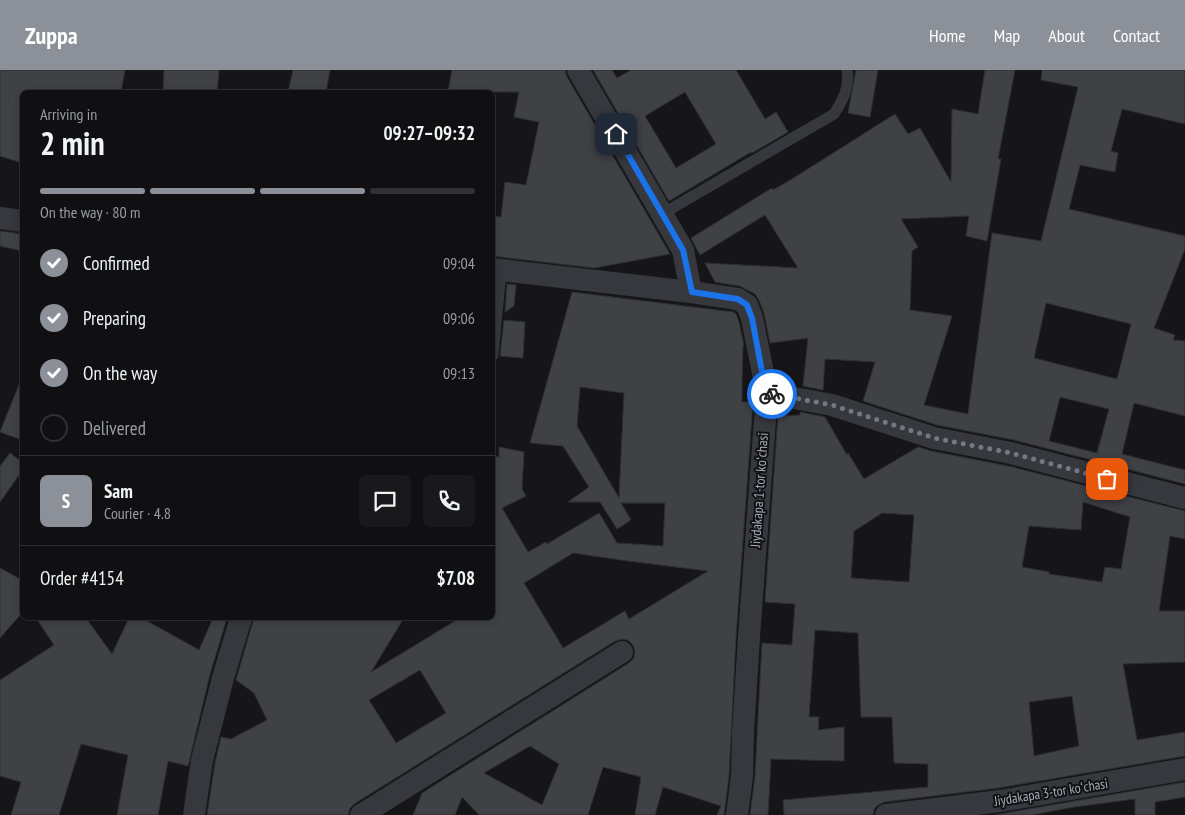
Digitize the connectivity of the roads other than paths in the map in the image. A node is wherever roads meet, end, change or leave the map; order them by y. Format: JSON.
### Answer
{"nodes":[{"id":1,"x":578,"y":70,"type":"edge"},
{"id":2,"x":847,"y":70,"type":"edge"},
{"id":3,"x":662,"y":214,"type":"junction"},
{"id":4,"x":0,"y":218,"type":"edge"},
{"id":5,"x":20,"y":221,"type":"edge"},
{"id":6,"x":497,"y":270,"type":"edge"},
{"id":7,"x":692,"y":292,"type":"junction"},
{"id":8,"x":495,"y":312,"type":"edge"},
{"id":9,"x":766,"y":393,"type":"junction"},
{"id":10,"x":1185,"y":498,"type":"edge"},
{"id":11,"x":240,"y":620,"type":"edge"},
{"id":12,"x":622,"y":652,"type":"dead end"},
{"id":13,"x":1185,"y":769,"type":"edge"},
{"id":14,"x":194,"y":815,"type":"edge"},
{"id":15,"x":361,"y":815,"type":"edge"},
{"id":16,"x":738,"y":815,"type":"edge"},
{"id":17,"x":886,"y":815,"type":"edge"}],
"edges":[{"from":1,"to":3,"type":"street"},
{"from":2,"to":3,"type":"lane"},
{"from":3,"to":7,"type":"street"},
{"from":4,"to":5,"type":"street"},
{"from":6,"to":7,"type":"street","name":"Jiydakapa 1-tor koʻchasi"},
{"from":6,"to":8,"type":"lane"},
{"from":7,"to":9,"type":"street","name":"Jiydakapa 1-tor koʻchasi"},
{"from":9,"to":10,"type":"street"},
{"from":9,"to":16,"type":"street","name":"Jiydakapa 1-tor koʻchasi"},
{"from":11,"to":14,"type":"street"},
{"from":12,"to":15,"type":"street"},
{"from":13,"to":17,"type":"street","name":"Jiydakapa 3-tor koʻchasi"}]}
